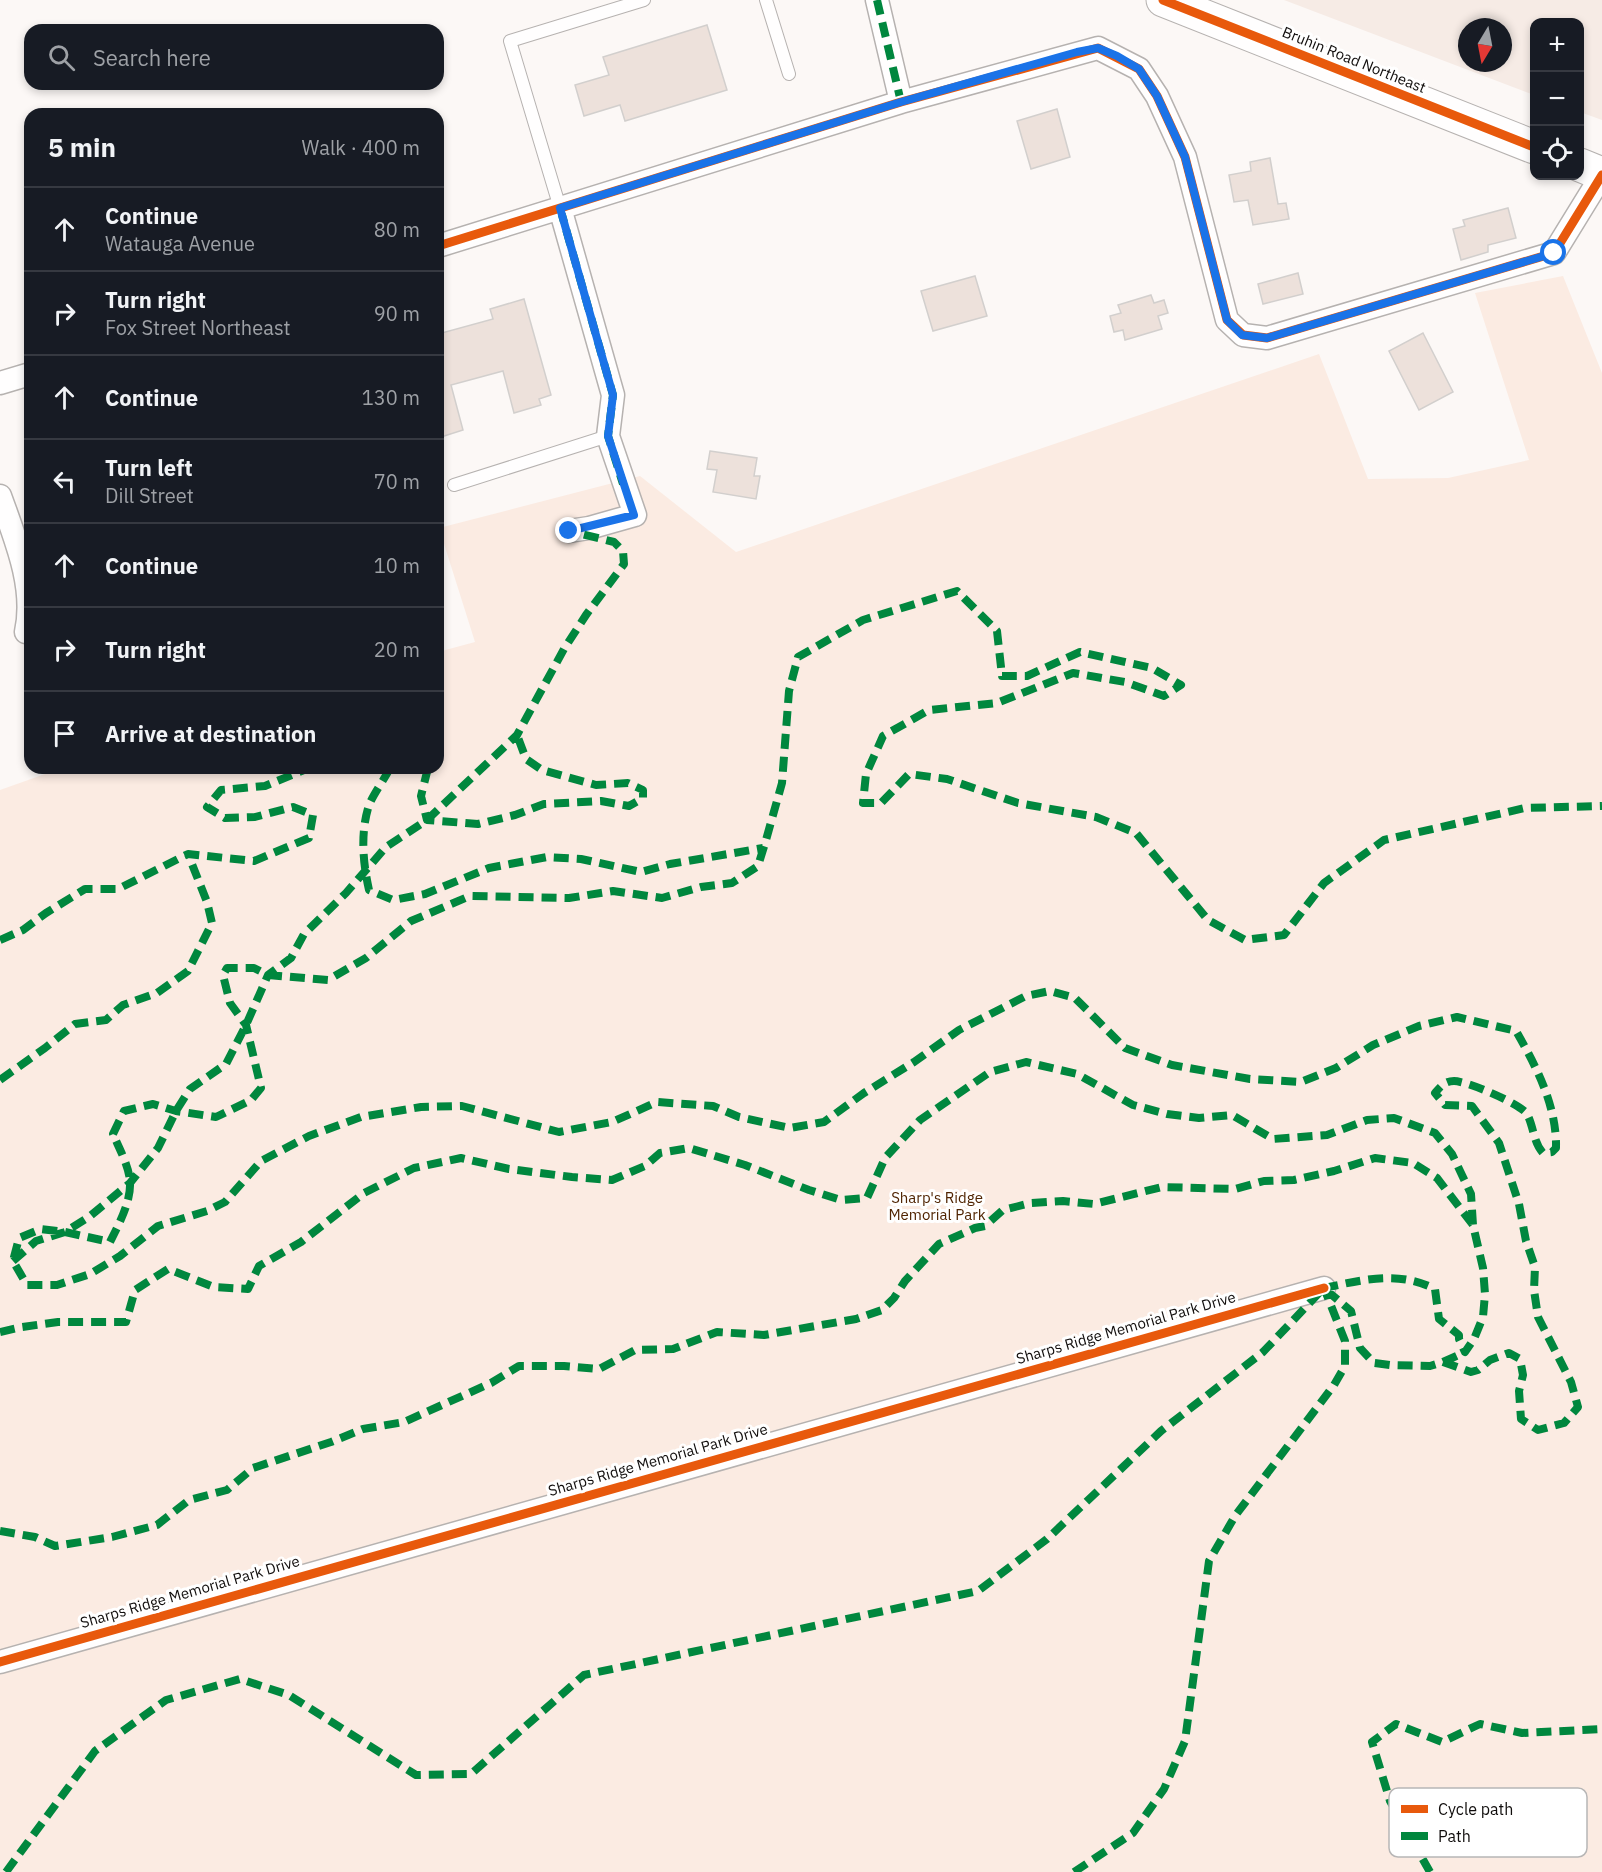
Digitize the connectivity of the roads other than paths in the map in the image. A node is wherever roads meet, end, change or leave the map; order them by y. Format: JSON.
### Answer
{"nodes":[{"id":1,"x":644,"y":0,"type":"edge"},
{"id":2,"x":766,"y":0,"type":"edge"},
{"id":3,"x":877,"y":0,"type":"edge"},
{"id":4,"x":1163,"y":0,"type":"edge"},
{"id":5,"x":789,"y":74,"type":"dead end"},
{"id":6,"x":901,"y":102,"type":"junction"},
{"id":7,"x":1530,"y":145,"type":"edge"},
{"id":8,"x":1584,"y":167,"type":"edge"},
{"id":9,"x":1602,"y":174,"type":"edge"},
{"id":10,"x":560,"y":208,"type":"junction"},
{"id":11,"x":444,"y":244,"type":"edge"},
{"id":12,"x":24,"y":376,"type":"edge"},
{"id":13,"x":0,"y":383,"type":"edge"},
{"id":14,"x":608,"y":436,"type":"junction"},
{"id":15,"x":454,"y":485,"type":"dead end"},
{"id":16,"x":0,"y":496,"type":"edge"},
{"id":17,"x":569,"y":531,"type":"dead end"},
{"id":18,"x":24,"y":572,"type":"edge"},
{"id":19,"x":1324,"y":1288,"type":"dead end"},
{"id":20,"x":0,"y":1662,"type":"edge"}],
"edges":[{"from":1,"to":10,"type":"lane"},
{"from":2,"to":5,"type":"lane"},
{"from":3,"to":6,"type":"street"},
{"from":4,"to":7,"type":"main road","name":"Bruhin Road Northeast"},
{"from":6,"to":9,"type":"street"},
{"from":6,"to":10,"type":"street"},
{"from":8,"to":9,"type":"main road"},
{"from":10,"to":11,"type":"street"},
{"from":10,"to":14,"type":"street"},
{"from":12,"to":13,"type":"street"},
{"from":14,"to":15,"type":"lane"},
{"from":14,"to":17,"type":"street"},
{"from":16,"to":18,"type":"street"},
{"from":19,"to":20,"type":"street","name":"Sharps Ridge Memorial Park Drive"}]}
